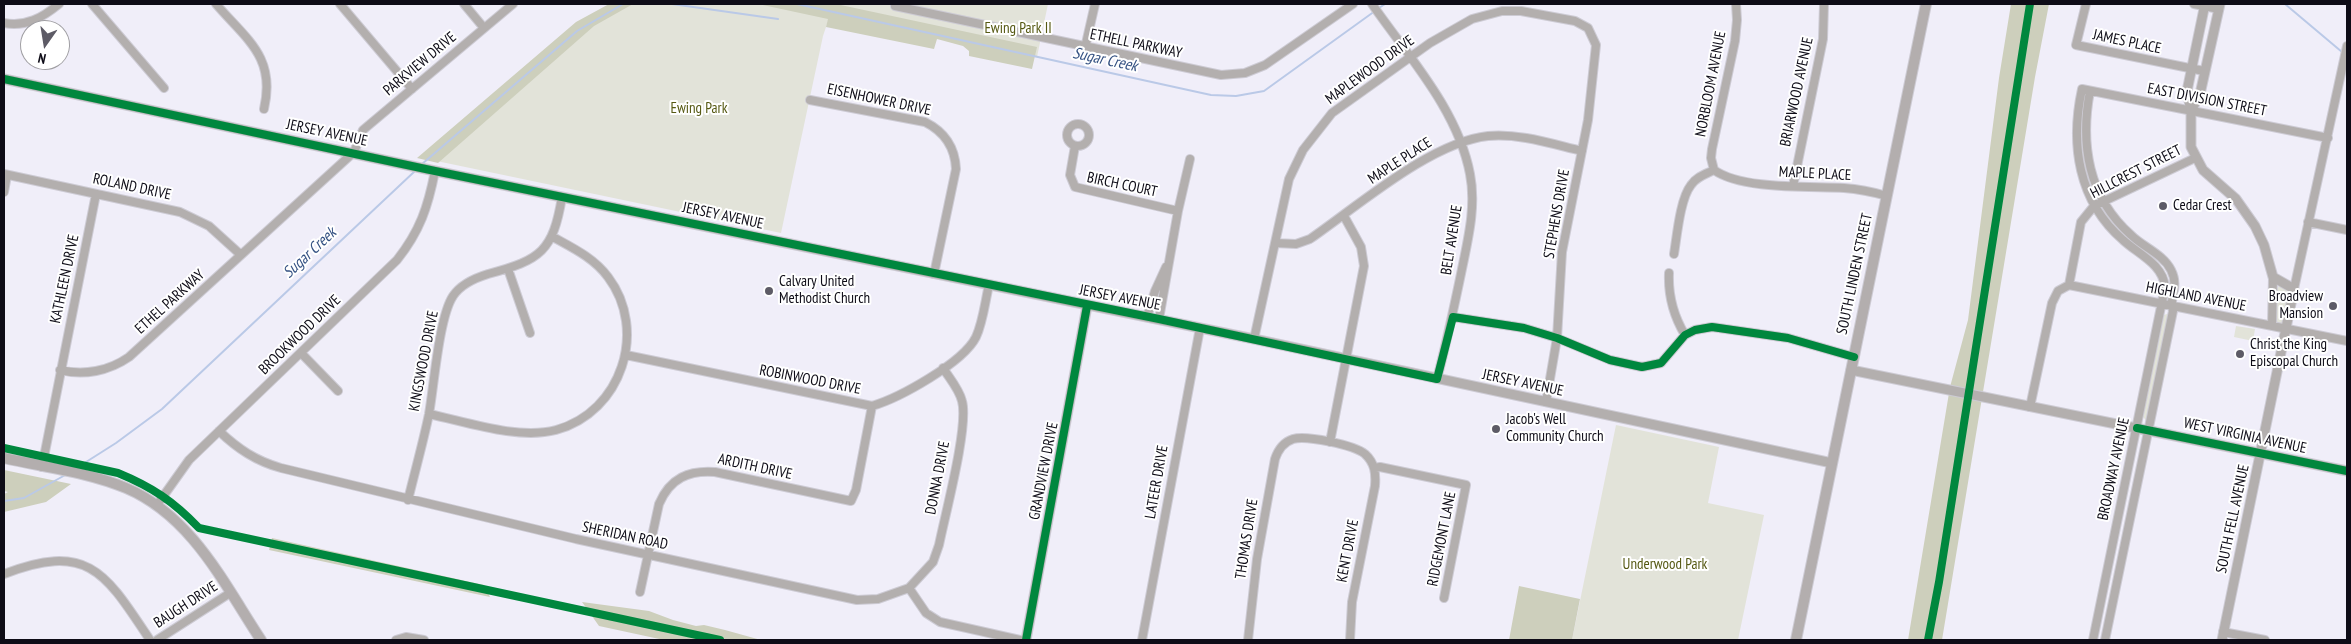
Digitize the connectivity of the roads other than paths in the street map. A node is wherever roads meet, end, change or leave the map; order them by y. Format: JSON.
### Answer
{"nodes":[{"id":1,"x":59,"y":4,"type":"edge"},
{"id":2,"x":92,"y":4,"type":"edge"},
{"id":3,"x":216,"y":4,"type":"edge"},
{"id":4,"x":340,"y":4,"type":"edge"},
{"id":5,"x":464,"y":4,"type":"edge"},
{"id":6,"x":513,"y":4,"type":"edge"},
{"id":7,"x":1095,"y":4,"type":"edge"},
{"id":8,"x":1353,"y":4,"type":"edge"},
{"id":9,"x":1372,"y":4,"type":"edge"},
{"id":10,"x":1736,"y":4,"type":"edge"},
{"id":11,"x":1824,"y":4,"type":"edge"},
{"id":12,"x":1926,"y":4,"type":"edge"},
{"id":13,"x":2086,"y":4,"type":"edge"},
{"id":14,"x":2194,"y":4,"type":"edge"},
{"id":15,"x":2205,"y":5,"type":"edge"},
{"id":16,"x":895,"y":6,"type":"dead end"},
{"id":17,"x":2219,"y":6,"type":"edge"},
{"id":18,"x":1511,"y":7,"type":"edge"},
{"id":19,"x":4,"y":24,"type":"edge"},
{"id":20,"x":484,"y":28,"type":"junction"},
{"id":21,"x":1592,"y":32,"type":"joint"},
{"id":22,"x":2347,"y":46,"type":"edge"},
{"id":23,"x":1085,"y":48,"type":"junction"},
{"id":24,"x":1411,"y":58,"type":"junction"},
{"id":25,"x":2192,"y":69,"type":"junction"},
{"id":26,"x":2204,"y":72,"type":"junction"},
{"id":27,"x":4,"y":78,"type":"edge"},
{"id":28,"x":164,"y":88,"type":"dead end"},
{"id":29,"x":412,"y":89,"type":"junction"},
{"id":30,"x":2086,"y":90,"type":"junction"},
{"id":31,"x":810,"y":100,"type":"dead end"},
{"id":32,"x":264,"y":109,"type":"dead end"},
{"id":33,"x":2191,"y":111,"type":"junction"},
{"id":34,"x":2328,"y":138,"type":"junction"},
{"id":35,"x":1460,"y":142,"type":"junction"},
{"id":36,"x":1075,"y":146,"type":"dead end"},
{"id":37,"x":1582,"y":151,"type":"junction"},
{"id":38,"x":354,"y":152,"type":"junction"},
{"id":39,"x":2195,"y":158,"type":"junction"},
{"id":40,"x":1190,"y":159,"type":"dead end"},
{"id":41,"x":433,"y":170,"type":"junction"},
{"id":42,"x":1714,"y":170,"type":"junction"},
{"id":43,"x":6,"y":175,"type":"edge"},
{"id":44,"x":1793,"y":186,"type":"junction"},
{"id":45,"x":4,"y":192,"type":"edge"},
{"id":46,"x":96,"y":194,"type":"junction"},
{"id":47,"x":1887,"y":196,"type":"junction"},
{"id":48,"x":562,"y":197,"type":"junction"},
{"id":49,"x":2103,"y":202,"type":"junction"},
{"id":50,"x":2094,"y":206,"type":"junction"},
{"id":51,"x":1178,"y":211,"type":"junction"},
{"id":52,"x":1344,"y":216,"type":"junction"},
{"id":53,"x":2308,"y":222,"type":"junction"},
{"id":54,"x":2347,"y":230,"type":"edge"},
{"id":55,"x":553,"y":237,"type":"junction"},
{"id":56,"x":1275,"y":243,"type":"junction"},
{"id":57,"x":1674,"y":254,"type":"dead end"},
{"id":58,"x":241,"y":255,"type":"junction"},
{"id":59,"x":1169,"y":261,"type":"junction"},
{"id":60,"x":508,"y":269,"type":"junction"},
{"id":61,"x":1670,"y":273,"type":"dead end"},
{"id":62,"x":934,"y":274,"type":"junction"},
{"id":63,"x":2273,"y":277,"type":"junction"},
{"id":64,"x":989,"y":285,"type":"junction"},
{"id":65,"x":2069,"y":285,"type":"junction"},
{"id":66,"x":2294,"y":288,"type":"junction"},
{"id":67,"x":2161,"y":304,"type":"junction"},
{"id":68,"x":2170,"y":305,"type":"junction"},
{"id":69,"x":1087,"y":306,"type":"junction"},
{"id":70,"x":1147,"y":317,"type":"junction"},
{"id":71,"x":1453,"y":318,"type":"junction"},
{"id":72,"x":1159,"y":319,"type":"junction"},
{"id":73,"x":2272,"y":326,"type":"junction"},
{"id":74,"x":1200,"y":328,"type":"junction"},
{"id":75,"x":2286,"y":329,"type":"junction"},
{"id":76,"x":530,"y":333,"type":"dead end"},
{"id":77,"x":1685,"y":334,"type":"junction"},
{"id":78,"x":1558,"y":338,"type":"junction"},
{"id":79,"x":1254,"y":340,"type":"junction"},
{"id":80,"x":2347,"y":342,"type":"edge"},
{"id":81,"x":301,"y":353,"type":"junction"},
{"id":82,"x":626,"y":355,"type":"junction"},
{"id":83,"x":1854,"y":356,"type":"junction"},
{"id":84,"x":1346,"y":359,"type":"junction"},
{"id":85,"x":943,"y":368,"type":"junction"},
{"id":86,"x":60,"y":370,"type":"junction"},
{"id":87,"x":1851,"y":370,"type":"junction"},
{"id":88,"x":1437,"y":379,"type":"junction"},
{"id":89,"x":338,"y":391,"type":"dead end"},
{"id":90,"x":1546,"y":402,"type":"junction"},
{"id":91,"x":872,"y":406,"type":"junction"},
{"id":92,"x":2030,"y":407,"type":"junction"},
{"id":93,"x":429,"y":414,"type":"junction"},
{"id":94,"x":2136,"y":428,"type":"junction"},
{"id":95,"x":220,"y":431,"type":"junction"},
{"id":96,"x":2147,"y":431,"type":"junction"},
{"id":97,"x":1330,"y":442,"type":"junction"},
{"id":98,"x":2260,"y":454,"type":"junction"},
{"id":99,"x":4,"y":458,"type":"edge"},
{"id":100,"x":1832,"y":463,"type":"junction"},
{"id":101,"x":42,"y":467,"type":"junction"},
{"id":102,"x":1374,"y":468,"type":"junction"},
{"id":103,"x":2347,"y":472,"type":"edge"},
{"id":104,"x":408,"y":500,"type":"junction"},
{"id":105,"x":157,"y":504,"type":"junction"},
{"id":106,"x":648,"y":555,"type":"junction"},
{"id":107,"x":4,"y":574,"type":"edge"},
{"id":108,"x":909,"y":588,"type":"junction"},
{"id":109,"x":640,"y":592,"type":"dead end"},
{"id":110,"x":230,"y":593,"type":"junction"},
{"id":111,"x":1444,"y":598,"type":"dead end"},
{"id":112,"x":2223,"y":636,"type":"edge"},
{"id":113,"x":150,"y":640,"type":"edge"},
{"id":114,"x":157,"y":640,"type":"edge"},
{"id":115,"x":261,"y":640,"type":"edge"},
{"id":116,"x":396,"y":640,"type":"edge"},
{"id":117,"x":424,"y":640,"type":"edge"},
{"id":118,"x":1020,"y":640,"type":"edge"},
{"id":119,"x":1026,"y":640,"type":"edge"},
{"id":120,"x":1142,"y":640,"type":"edge"},
{"id":121,"x":1248,"y":640,"type":"edge"},
{"id":122,"x":1350,"y":640,"type":"edge"},
{"id":123,"x":1796,"y":640,"type":"edge"},
{"id":124,"x":2093,"y":640,"type":"edge"},
{"id":125,"x":2105,"y":640,"type":"edge"},
{"id":126,"x":2265,"y":640,"type":"edge"}],
"edges":[{"from":1,"to":19,"type":"street"},
{"from":2,"to":28,"type":"street"},
{"from":3,"to":32,"type":"street"},
{"from":4,"to":29,"type":"street"},
{"from":5,"to":20,"type":"street"},
{"from":6,"to":20,"type":"street","name":"PARKVIEW DRIVE"},
{"from":7,"to":23,"type":"street"},
{"from":8,"to":23,"type":"street","name":"ETHELL PARKWAY"},
{"from":9,"to":24,"type":"street","name":"BELT AVENUE"},
{"from":10,"to":42,"type":"street","name":"NORBLOOM AVENUE"},
{"from":11,"to":44,"type":"street","name":"BRIARWOOD AVENUE"},
{"from":12,"to":47,"type":"main road","name":"SOUTH LINDEN STREET"},
{"from":13,"to":25,"type":"street","name":"JAMES PLACE"},
{"from":14,"to":15,"type":"street"},
{"from":15,"to":17,"type":"street"},
{"from":15,"to":25,"type":"street"},
{"from":16,"to":23,"type":"street","name":"ETHELL PARKWAY"},
{"from":17,"to":26,"type":"street"},
{"from":18,"to":21,"type":"street","name":"MAPLEWOOD DRIVE"},
{"from":18,"to":24,"type":"street","name":"MAPLEWOOD DRIVE"},
{"from":20,"to":29,"type":"street","name":"PARKVIEW DRIVE"},
{"from":21,"to":37,"type":"street","name":"STEPHENS DRIVE"},
{"from":22,"to":34,"type":"street","name":"SOUTH FELL AVENUE"},
{"from":24,"to":35,"type":"street","name":"BELT AVENUE"},
{"from":24,"to":56,"type":"street","name":"MAPLEWOOD DRIVE"},
{"from":25,"to":26,"type":"street","name":"JAMES PLACE"},
{"from":25,"to":33,"type":"street"},
{"from":26,"to":33,"type":"street"},
{"from":27,"to":38,"type":"street","name":"JERSEY AVENUE"},
{"from":29,"to":38,"type":"street","name":"PARKVIEW DRIVE"},
{"from":30,"to":33,"type":"street","name":"EAST DIVISION STREET"},
{"from":30,"to":49,"type":"street","name":"BROADWAY AVENUE"},
{"from":30,"to":50,"type":"street","name":"BROADWAY AVENUE"},
{"from":31,"to":62,"type":"street","name":"EISENHOWER DRIVE"},
{"from":33,"to":34,"type":"street","name":"EAST DIVISION STREET"},
{"from":33,"to":39,"type":"street"},
{"from":34,"to":53,"type":"street","name":"SOUTH FELL AVENUE"},
{"from":35,"to":37,"type":"street","name":"MAPLE PLACE"},
{"from":35,"to":52,"type":"street","name":"MAPLE PLACE"},
{"from":35,"to":71,"type":"street","name":"BELT AVENUE"},
{"from":36,"to":51,"type":"street","name":"BIRCH COURT"},
{"from":37,"to":78,"type":"street","name":"STEPHENS DRIVE"},
{"from":38,"to":41,"type":"street","name":"JERSEY AVENUE"},
{"from":38,"to":58,"type":"street","name":"ETHEL PARKWAY"},
{"from":39,"to":49,"type":"street","name":"HILLCREST STREET"},
{"from":39,"to":63,"type":"street"},
{"from":40,"to":51,"type":"street"},
{"from":41,"to":48,"type":"street","name":"JERSEY AVENUE"},
{"from":41,"to":81,"type":"street","name":"BROOKWOOD DRIVE"},
{"from":42,"to":44,"type":"street","name":"MAPLE PLACE"},
{"from":42,"to":57,"type":"street"},
{"from":43,"to":45,"type":"street"},
{"from":43,"to":46,"type":"street","name":"ROLAND DRIVE"},
{"from":44,"to":47,"type":"street","name":"MAPLE PLACE"},
{"from":46,"to":58,"type":"street","name":"ROLAND DRIVE"},
{"from":46,"to":86,"type":"street","name":"KATHLEEN DRIVE"},
{"from":47,"to":83,"type":"main road","name":"SOUTH LINDEN STREET"},
{"from":48,"to":55,"type":"street"},
{"from":48,"to":62,"type":"street","name":"JERSEY AVENUE"},
{"from":49,"to":50,"type":"street","name":"HILLCREST STREET"},
{"from":49,"to":68,"type":"street","name":"BROADWAY AVENUE"},
{"from":50,"to":65,"type":"street","name":"HILLCREST STREET"},
{"from":50,"to":67,"type":"street","name":"BROADWAY AVENUE"},
{"from":51,"to":59,"type":"street"},
{"from":52,"to":56,"type":"street","name":"MAPLE PLACE"},
{"from":52,"to":84,"type":"street"},
{"from":53,"to":54,"type":"street"},
{"from":53,"to":66,"type":"street","name":"SOUTH FELL AVENUE"},
{"from":55,"to":60,"type":"street","name":"KINGSWOOD DRIVE"},
{"from":55,"to":82,"type":"street"},
{"from":56,"to":79,"type":"street","name":"MAPLEWOOD DRIVE"},
{"from":58,"to":86,"type":"street","name":"ETHEL PARKWAY"},
{"from":59,"to":70,"type":"street"},
{"from":59,"to":72,"type":"street"},
{"from":60,"to":76,"type":"street"},
{"from":60,"to":93,"type":"street","name":"KINGSWOOD DRIVE"},
{"from":61,"to":77,"type":"street"},
{"from":62,"to":64,"type":"street","name":"JERSEY AVENUE"},
{"from":63,"to":66,"type":"street"},
{"from":63,"to":73,"type":"street"},
{"from":64,"to":69,"type":"street","name":"JERSEY AVENUE"},
{"from":64,"to":85,"type":"street","name":"ROBINWOOD DRIVE"},
{"from":65,"to":67,"type":"street","name":"HIGHLAND AVENUE"},
{"from":65,"to":92,"type":"street"},
{"from":66,"to":75,"type":"street","name":"SOUTH FELL AVENUE"},
{"from":67,"to":68,"type":"street","name":"HIGHLAND AVENUE"},
{"from":67,"to":94,"type":"street","name":"BROADWAY AVENUE"},
{"from":68,"to":73,"type":"street","name":"HIGHLAND AVENUE"},
{"from":68,"to":96,"type":"street","name":"BROADWAY AVENUE"},
{"from":69,"to":70,"type":"street","name":"JERSEY AVENUE"},
{"from":69,"to":119,"type":"street","name":"GRANDVIEW DRIVE"},
{"from":70,"to":72,"type":"street","name":"JERSEY AVENUE"},
{"from":71,"to":78,"type":"street"},
{"from":71,"to":88,"type":"street","name":"BELT AVENUE"},
{"from":72,"to":74,"type":"street","name":"JERSEY AVENUE"},
{"from":73,"to":75,"type":"street","name":"HIGHLAND AVENUE"},
{"from":74,"to":79,"type":"street","name":"JERSEY AVENUE"},
{"from":74,"to":120,"type":"street","name":"LATEER DRIVE"},
{"from":75,"to":80,"type":"street","name":"HIGHLAND AVENUE"},
{"from":75,"to":98,"type":"street","name":"SOUTH FELL AVENUE"},
{"from":77,"to":78,"type":"street"},
{"from":77,"to":83,"type":"street"},
{"from":78,"to":90,"type":"street","name":"STEPHENS DRIVE"},
{"from":79,"to":84,"type":"street","name":"JERSEY AVENUE"},
{"from":81,"to":89,"type":"street"},
{"from":81,"to":95,"type":"street","name":"BROOKWOOD DRIVE"},
{"from":82,"to":91,"type":"street","name":"ROBINWOOD DRIVE"},
{"from":82,"to":93,"type":"street"},
{"from":83,"to":87,"type":"main road","name":"SOUTH LINDEN STREET"},
{"from":84,"to":88,"type":"street","name":"JERSEY AVENUE"},
{"from":84,"to":97,"type":"street"},
{"from":85,"to":91,"type":"street","name":"ROBINWOOD DRIVE"},
{"from":85,"to":108,"type":"street","name":"DONNA DRIVE"},
{"from":86,"to":101,"type":"street"},
{"from":87,"to":92,"type":"street","name":"WEST VIRGINIA AVENUE"},
{"from":87,"to":100,"type":"main road","name":"SOUTH LINDEN STREET"},
{"from":88,"to":90,"type":"street","name":"JERSEY AVENUE"},
{"from":90,"to":100,"type":"street","name":"JERSEY AVENUE"},
{"from":91,"to":106,"type":"street","name":"ARDITH DRIVE"},
{"from":92,"to":94,"type":"street","name":"WEST VIRGINIA AVENUE"},
{"from":93,"to":104,"type":"street","name":"KINGSWOOD DRIVE"},
{"from":94,"to":96,"type":"street","name":"WEST VIRGINIA AVENUE"},
{"from":94,"to":124,"type":"street","name":"BROADWAY AVENUE"},
{"from":95,"to":104,"type":"street","name":"SHERIDAN ROAD"},
{"from":95,"to":105,"type":"street","name":"BROOKWOOD DRIVE"},
{"from":96,"to":98,"type":"street","name":"WEST VIRGINIA AVENUE"},
{"from":96,"to":125,"type":"street","name":"BROADWAY AVENUE"},
{"from":97,"to":102,"type":"street"},
{"from":97,"to":121,"type":"street","name":"THOMAS DRIVE"},
{"from":98,"to":103,"type":"street","name":"WEST VIRGINIA AVENUE"},
{"from":98,"to":112,"type":"street","name":"SOUTH FELL AVENUE"},
{"from":99,"to":101,"type":"main road"},
{"from":100,"to":123,"type":"main road","name":"SOUTH LINDEN STREET"},
{"from":101,"to":105,"type":"main road"},
{"from":102,"to":111,"type":"street","name":"RIDGEMONT LANE"},
{"from":102,"to":122,"type":"street","name":"KENT DRIVE"},
{"from":104,"to":106,"type":"street","name":"SHERIDAN ROAD"},
{"from":105,"to":110,"type":"main road"},
{"from":106,"to":108,"type":"street","name":"SHERIDAN ROAD"},
{"from":106,"to":109,"type":"street","name":"ARDITH DRIVE"},
{"from":107,"to":113,"type":"street"},
{"from":108,"to":118,"type":"street"},
{"from":110,"to":114,"type":"street","name":"BAUGH DRIVE"},
{"from":110,"to":115,"type":"main road"},
{"from":112,"to":126,"type":"street"},
{"from":116,"to":117,"type":"street"}]}
